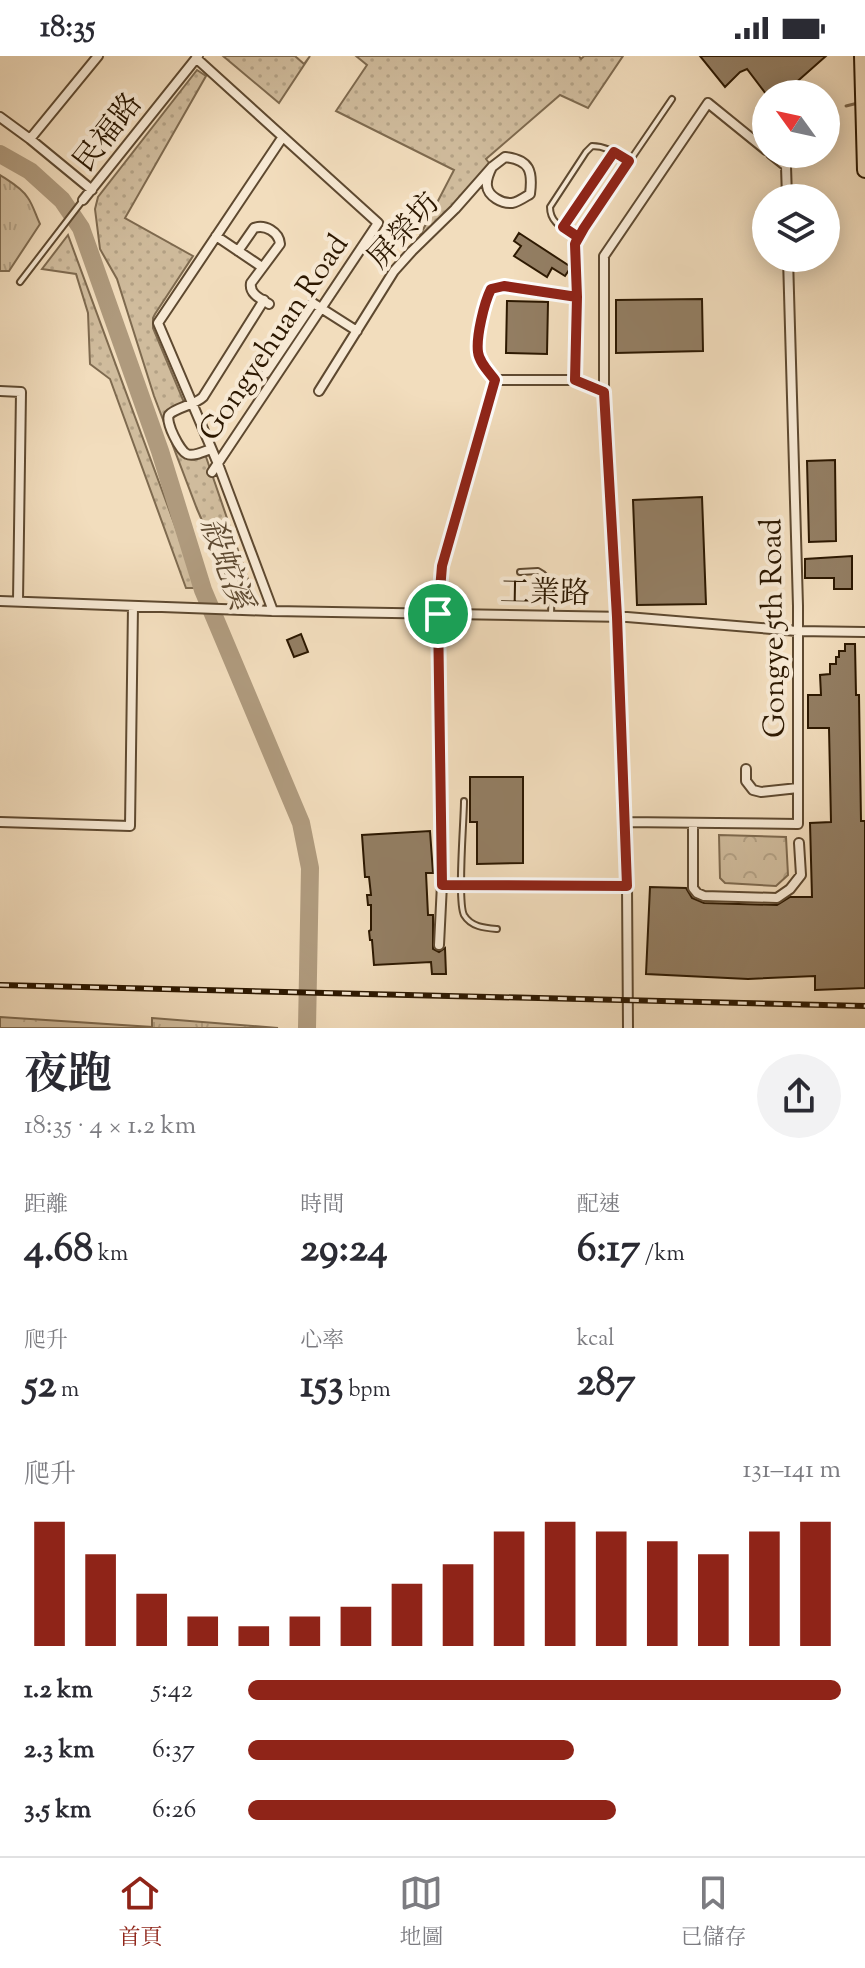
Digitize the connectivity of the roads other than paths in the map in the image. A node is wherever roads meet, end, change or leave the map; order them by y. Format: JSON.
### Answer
{"nodes":[{"id":1,"x":98,"y":56,"type":"edge"},
{"id":2,"x":862,"y":56,"type":"edge"},
{"id":3,"x":197,"y":57,"type":"edge"},
{"id":4,"x":672,"y":99,"type":"dead end"},
{"id":5,"x":863,"y":103,"type":"edge"},
{"id":6,"x":0,"y":117,"type":"edge"},
{"id":7,"x":282,"y":138,"type":"junction"},
{"id":8,"x":30,"y":139,"type":"junction"},
{"id":9,"x":752,"y":139,"type":"edge"},
{"id":10,"x":614,"y":152,"type":"junction"},
{"id":11,"x":629,"y":161,"type":"junction"},
{"id":12,"x":492,"y":167,"type":"junction"},
{"id":13,"x":865,"y":170,"type":"edge"},
{"id":14,"x":92,"y":190,"type":"junction"},
{"id":15,"x":83,"y":200,"type":"joint"},
{"id":16,"x":563,"y":227,"type":"junction"},
{"id":17,"x":216,"y":236,"type":"junction"},
{"id":18,"x":578,"y":237,"type":"junction"},
{"id":19,"x":238,"y":251,"type":"junction"},
{"id":20,"x":262,"y":267,"type":"junction"},
{"id":21,"x":788,"y":272,"type":"edge"},
{"id":22,"x":20,"y":282,"type":"dead end"},
{"id":23,"x":577,"y":297,"type":"junction"},
{"id":24,"x":321,"y":308,"type":"junction"},
{"id":25,"x":357,"y":331,"type":"junction"},
{"id":26,"x":266,"y":373,"type":"dead end"},
{"id":27,"x":495,"y":380,"type":"junction"},
{"id":28,"x":575,"y":380,"type":"junction"},
{"id":29,"x":0,"y":391,"type":"edge"},
{"id":30,"x":319,"y":391,"type":"dead end"},
{"id":31,"x":604,"y":392,"type":"junction"},
{"id":32,"x":192,"y":404,"type":"junction"},
{"id":33,"x":211,"y":449,"type":"junction"},
{"id":34,"x":218,"y":464,"type":"junction"},
{"id":35,"x":212,"y":472,"type":"dead end"},
{"id":36,"x":520,"y":572,"type":"dead end"},
{"id":37,"x":0,"y":601,"type":"edge"},
{"id":38,"x":18,"y":601,"type":"junction"},
{"id":39,"x":133,"y":606,"type":"junction"},
{"id":40,"x":273,"y":611,"type":"junction"},
{"id":41,"x":438,"y":614,"type":"junction"},
{"id":42,"x":551,"y":616,"type":"junction"},
{"id":43,"x":617,"y":617,"type":"junction"},
{"id":44,"x":797,"y":631,"type":"junction"},
{"id":45,"x":865,"y":632,"type":"edge"},
{"id":46,"x":746,"y":769,"type":"dead end"},
{"id":47,"x":798,"y":788,"type":"junction"},
{"id":48,"x":464,"y":801,"type":"dead end"},
{"id":49,"x":0,"y":822,"type":"edge"},
{"id":50,"x":624,"y":822,"type":"junction"},
{"id":51,"x":693,"y":823,"type":"junction"},
{"id":52,"x":799,"y":843,"type":"dead end"},
{"id":53,"x":442,"y":884,"type":"junction"},
{"id":54,"x":461,"y":885,"type":"junction"},
{"id":55,"x":627,"y":886,"type":"junction"},
{"id":56,"x":497,"y":929,"type":"dead end"},
{"id":57,"x":439,"y":945,"type":"dead end"},
{"id":58,"x":628,"y":1028,"type":"edge"}],
"edges":[{"from":1,"to":8,"type":"street"},
{"from":2,"to":5,"type":"main road"},
{"from":3,"to":7,"type":"street","name":"Gongyehuan Road"},
{"from":3,"to":14,"type":"street","name":"民福路"},
{"from":4,"to":11,"type":"lane"},
{"from":5,"to":13,"type":"main road"},
{"from":6,"to":8,"type":"street"},
{"from":7,"to":17,"type":"street","name":"Gongyehuan Road"},
{"from":7,"to":24,"type":"street","name":"Gongyehuan Road"},
{"from":8,"to":14,"type":"street"},
{"from":9,"to":31,"type":"street"},
{"from":10,"to":11,"type":"lane"},
{"from":10,"to":16,"type":"lane"},
{"from":10,"to":16,"type":"lane"},
{"from":11,"to":18,"type":"lane"},
{"from":12,"to":12,"type":"street","name":"屏榮坊"},
{"from":12,"to":25,"type":"street","name":"屏榮坊"},
{"from":14,"to":15,"type":"street","name":"民福路"},
{"from":15,"to":22,"type":"lane"},
{"from":16,"to":18,"type":"lane"},
{"from":17,"to":19,"type":"street"},
{"from":17,"to":32,"type":"street","name":"Gongyehuan Road"},
{"from":18,"to":23,"type":"lane"},
{"from":19,"to":20,"type":"street"},
{"from":19,"to":20,"type":"street"},
{"from":20,"to":32,"type":"street"},
{"from":21,"to":44,"type":"street","name":"Gongye 5th Road"},
{"from":23,"to":27,"type":"lane"},
{"from":23,"to":28,"type":"lane"},
{"from":24,"to":25,"type":"street"},
{"from":24,"to":26,"type":"street"},
{"from":24,"to":34,"type":"street","name":"Gongyehuan Road"},
{"from":25,"to":30,"type":"street","name":"屏榮坊"},
{"from":27,"to":28,"type":"street"},
{"from":27,"to":41,"type":"street"},
{"from":28,"to":31,"type":"street"},
{"from":29,"to":38,"type":"street"},
{"from":31,"to":43,"type":"street"},
{"from":32,"to":33,"type":"street","name":"Gongyehuan Road"},
{"from":32,"to":33,"type":"street"},
{"from":33,"to":34,"type":"street","name":"Gongyehuan Road"},
{"from":34,"to":35,"type":"street","name":"Gongyehuan Road"},
{"from":34,"to":40,"type":"street","name":"Gongyehuan Road"},
{"from":36,"to":42,"type":"lane"},
{"from":37,"to":38,"type":"street","name":"工業路"},
{"from":38,"to":39,"type":"street","name":"工業路"},
{"from":39,"to":40,"type":"street","name":"工業路"},
{"from":39,"to":49,"type":"street"},
{"from":40,"to":41,"type":"street","name":"工業路"},
{"from":41,"to":42,"type":"street","name":"工業路"},
{"from":41,"to":53,"type":"street"},
{"from":42,"to":43,"type":"street","name":"工業路"},
{"from":43,"to":44,"type":"street","name":"工業路"},
{"from":43,"to":50,"type":"street"},
{"from":44,"to":45,"type":"street","name":"工業路"},
{"from":44,"to":47,"type":"street","name":"Gongye 5th Road"},
{"from":46,"to":47,"type":"street"},
{"from":47,"to":51,"type":"street","name":"Gongye 5th Road"},
{"from":48,"to":54,"type":"lane"},
{"from":50,"to":51,"type":"street","name":"Gongye 5th Road"},
{"from":50,"to":55,"type":"street"},
{"from":51,"to":52,"type":"street"},
{"from":53,"to":54,"type":"street"},
{"from":53,"to":57,"type":"street"},
{"from":54,"to":55,"type":"street"},
{"from":54,"to":56,"type":"lane"},
{"from":55,"to":58,"type":"street"}]}
